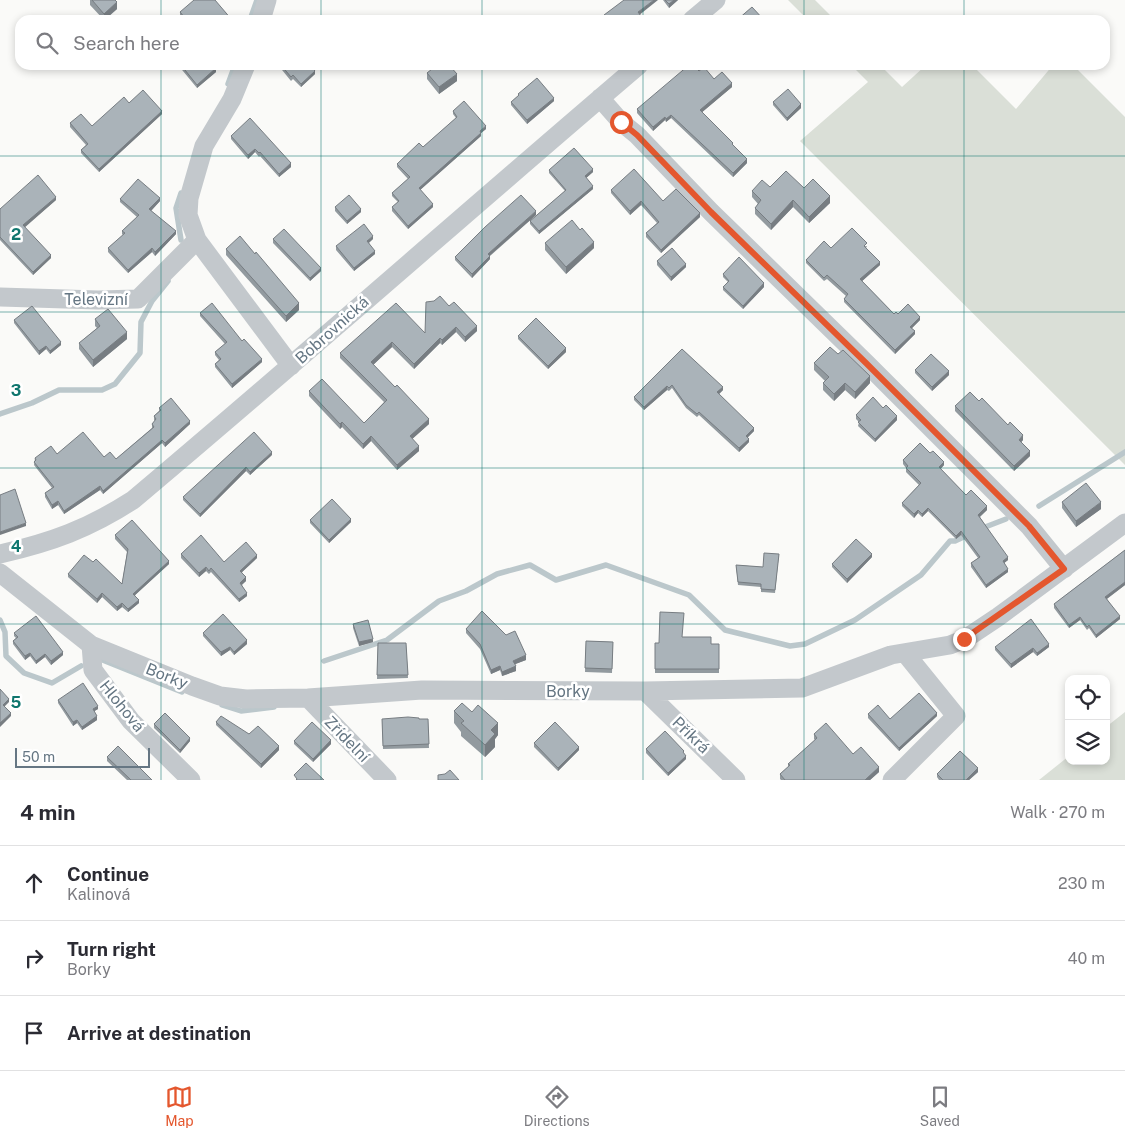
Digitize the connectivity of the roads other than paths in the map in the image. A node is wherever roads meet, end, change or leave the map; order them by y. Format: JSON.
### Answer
{"nodes":[{"id":1,"x":267,"y":0,"type":"edge"},
{"id":2,"x":716,"y":0,"type":"edge"},
{"id":3,"x":262,"y":15,"type":"edge"},
{"id":4,"x":698,"y":15,"type":"edge"},
{"id":5,"x":244,"y":70,"type":"edge"},
{"id":6,"x":633,"y":70,"type":"edge"},
{"id":7,"x":600,"y":98,"type":"junction"},
{"id":8,"x":198,"y":240,"type":"junction"},
{"id":9,"x":0,"y":297,"type":"edge"},
{"id":10,"x":291,"y":366,"type":"junction"},
{"id":11,"x":1125,"y":523,"type":"edge"},
{"id":12,"x":0,"y":554,"type":"edge"},
{"id":13,"x":1064,"y":569,"type":"junction"},
{"id":14,"x":0,"y":573,"type":"edge"},
{"id":15,"x":91,"y":645,"type":"junction"},
{"id":16,"x":905,"y":653,"type":"junction"},
{"id":17,"x":645,"y":691,"type":"junction"},
{"id":18,"x":308,"y":698,"type":"junction"},
{"id":19,"x":191,"y":780,"type":"edge"},
{"id":20,"x":387,"y":780,"type":"edge"},
{"id":21,"x":736,"y":780,"type":"edge"},
{"id":22,"x":892,"y":780,"type":"edge"}],
"edges":[{"from":1,"to":3,"type":"street"},
{"from":2,"to":4,"type":"street"},
{"from":5,"to":8,"type":"street"},
{"from":6,"to":7,"type":"street","name":"Bobrovnická"},
{"from":7,"to":10,"type":"street","name":"Bobrovnická"},
{"from":7,"to":13,"type":"street"},
{"from":8,"to":9,"type":"street","name":"Televizní"},
{"from":8,"to":10,"type":"street"},
{"from":10,"to":12,"type":"street","name":"Bobrovnická"},
{"from":11,"to":13,"type":"street","name":"Borky"},
{"from":13,"to":16,"type":"street","name":"Borky"},
{"from":14,"to":15,"type":"street","name":"Borky"},
{"from":15,"to":18,"type":"street","name":"Borky"},
{"from":15,"to":19,"type":"street","name":"Hlohová"},
{"from":16,"to":17,"type":"street","name":"Borky"},
{"from":16,"to":22,"type":"street"},
{"from":17,"to":18,"type":"street","name":"Borky"},
{"from":17,"to":21,"type":"street","name":"Příkrá"},
{"from":18,"to":20,"type":"street","name":"Zřídelní"}]}
